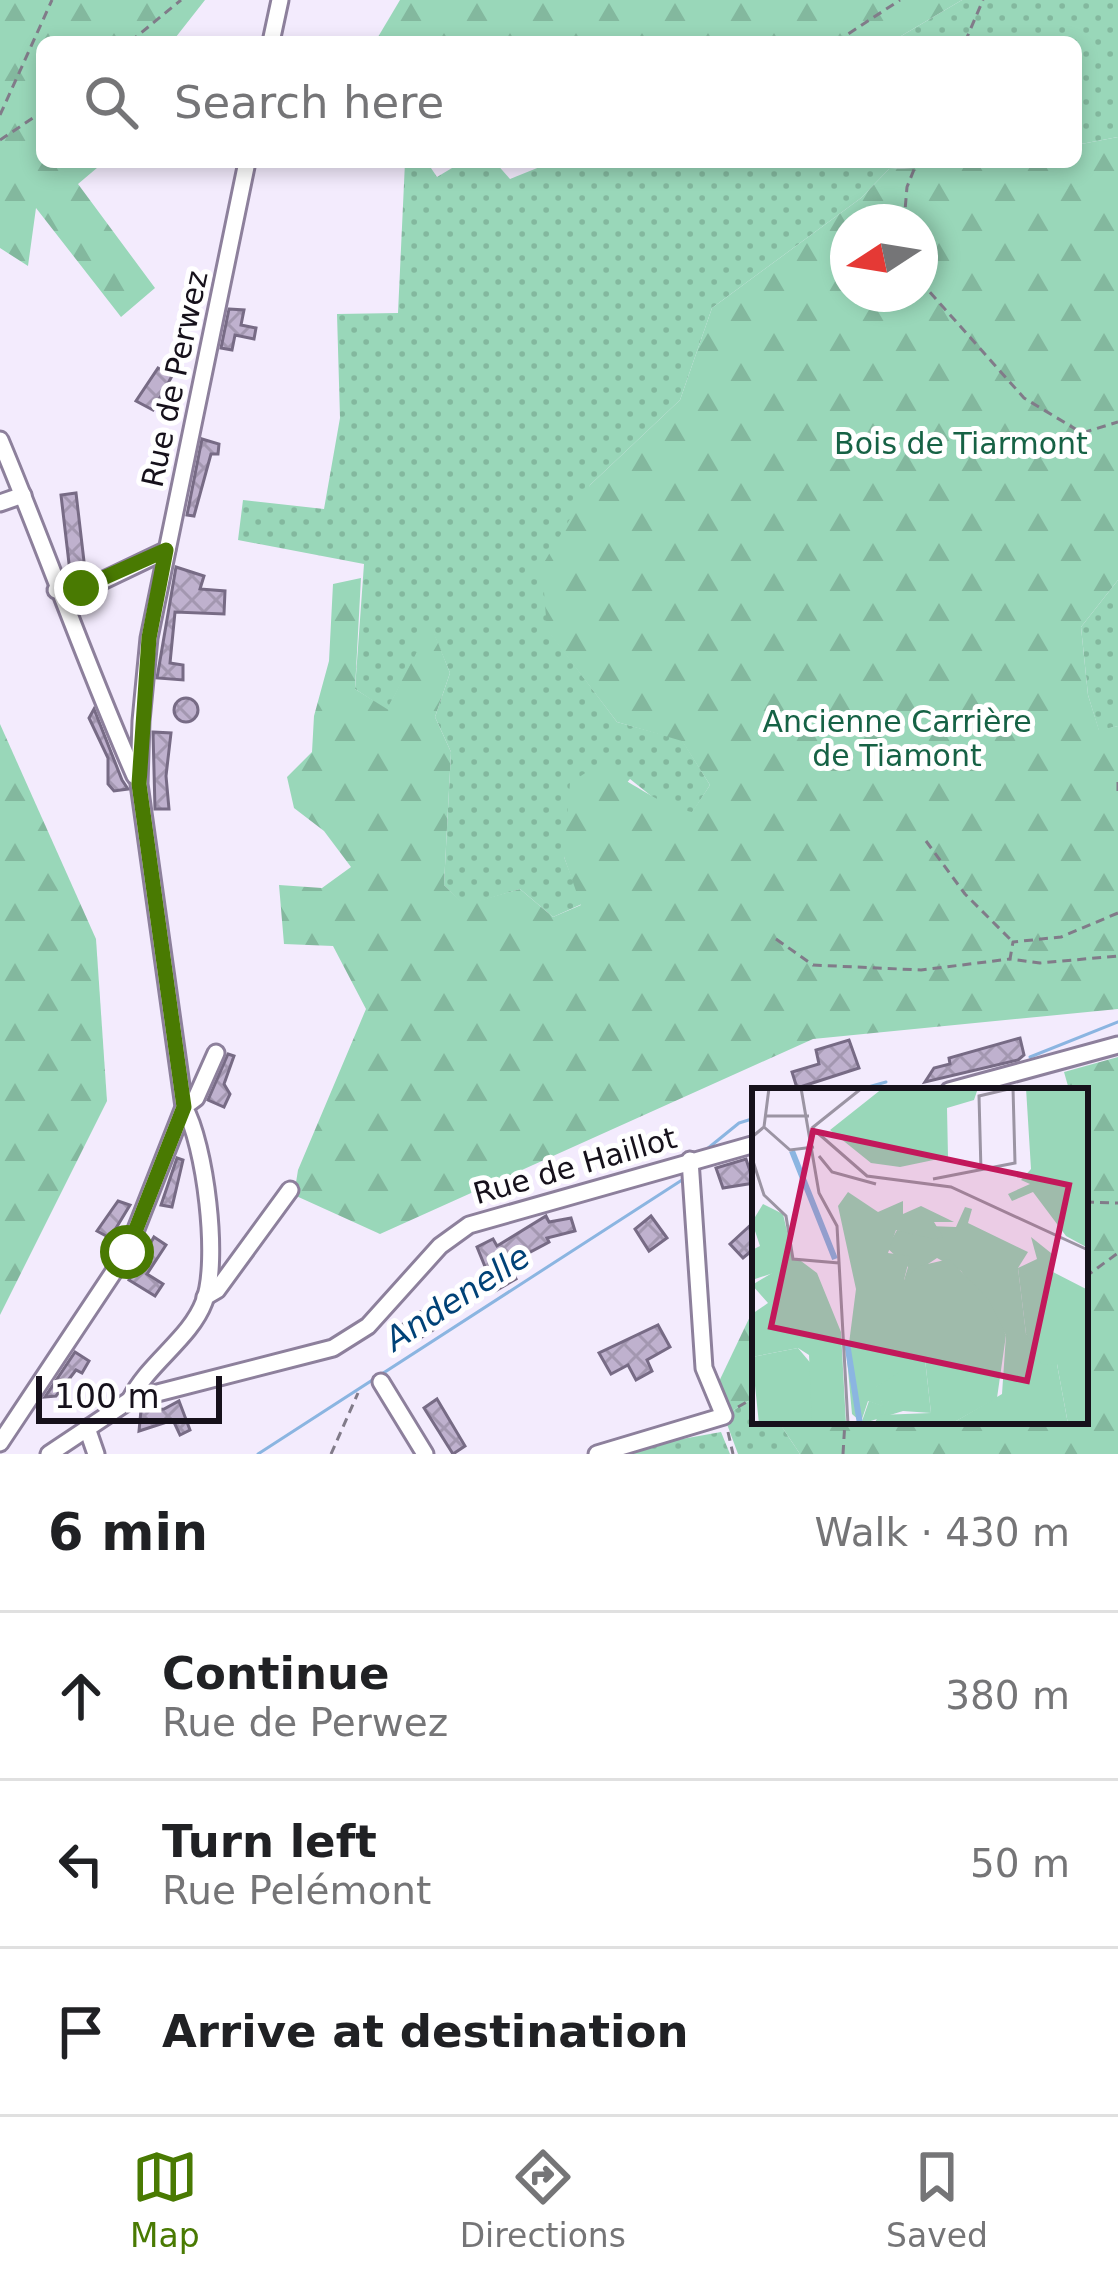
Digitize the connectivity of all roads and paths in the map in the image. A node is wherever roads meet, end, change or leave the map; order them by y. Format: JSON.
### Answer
{"nodes":[{"id":1,"x":52,"y":0,"type":"edge"},
{"id":2,"x":182,"y":0,"type":"edge"},
{"id":3,"x":280,"y":0,"type":"edge"},
{"id":4,"x":900,"y":0,"type":"edge"},
{"id":5,"x":983,"y":0,"type":"edge"},
{"id":6,"x":137,"y":36,"type":"edge"},
{"id":7,"x":273,"y":36,"type":"edge"},
{"id":8,"x":845,"y":36,"type":"edge"},
{"id":9,"x":968,"y":36,"type":"edge"},
{"id":10,"x":0,"y":115,"type":"edge"},
{"id":11,"x":36,"y":116,"type":"edge"},
{"id":12,"x":0,"y":140,"type":"edge"},
{"id":13,"x":247,"y":168,"type":"edge"},
{"id":14,"x":915,"y":168,"type":"edge"},
{"id":15,"x":906,"y":204,"type":"edge"},
{"id":16,"x":938,"y":301,"type":"edge"},
{"id":17,"x":1118,"y":422,"type":"edge"},
{"id":18,"x":0,"y":440,"type":"edge"},
{"id":19,"x":23,"y":496,"type":"junction"},
{"id":20,"x":0,"y":503,"type":"edge"},
{"id":21,"x":166,"y":550,"type":"junction"},
{"id":22,"x":56,"y":590,"type":"junction"},
{"id":23,"x":1118,"y":782,"type":"edge"},
{"id":24,"x":139,"y":784,"type":"junction"},
{"id":25,"x":1118,"y":791,"type":"edge"},
{"id":26,"x":926,"y":841,"type":"dead end"},
{"id":27,"x":1118,"y":913,"type":"edge"},
{"id":28,"x":776,"y":939,"type":"dead end"},
{"id":29,"x":1012,"y":941,"type":"junction"},
{"id":30,"x":1118,"y":956,"type":"edge"},
{"id":31,"x":1010,"y":959,"type":"junction"},
{"id":32,"x":1118,"y":1045,"type":"edge"},
{"id":33,"x":216,"y":1053,"type":"dead end"},
{"id":34,"x":960,"y":1088,"type":"edge"},
{"id":35,"x":184,"y":1107,"type":"junction"},
{"id":36,"x":752,"y":1145,"type":"edge"},
{"id":37,"x":690,"y":1160,"type":"junction"},
{"id":38,"x":290,"y":1190,"type":"dead end"},
{"id":39,"x":1088,"y":1202,"type":"edge"},
{"id":40,"x":1118,"y":1203,"type":"edge"},
{"id":41,"x":1118,"y":1252,"type":"edge"},
{"id":42,"x":1088,"y":1275,"type":"edge"},
{"id":43,"x":205,"y":1297,"type":"junction"},
{"id":44,"x":381,"y":1382,"type":"dead end"},
{"id":45,"x":358,"y":1393,"type":"dead end"},
{"id":46,"x":752,"y":1399,"type":"edge"},
{"id":47,"x":130,"y":1400,"type":"junction"},
{"id":48,"x":724,"y":1416,"type":"junction"},
{"id":49,"x":844,"y":1424,"type":"edge"},
{"id":50,"x":87,"y":1428,"type":"junction"},
{"id":51,"x":0,"y":1443,"type":"edge"},
{"id":52,"x":49,"y":1454,"type":"edge"},
{"id":53,"x":96,"y":1454,"type":"edge"},
{"id":54,"x":331,"y":1454,"type":"edge"},
{"id":55,"x":425,"y":1454,"type":"edge"},
{"id":56,"x":597,"y":1454,"type":"edge"},
{"id":57,"x":733,"y":1454,"type":"edge"},
{"id":58,"x":843,"y":1454,"type":"edge"}],
"edges":[{"from":1,"to":10,"type":"path"},
{"from":2,"to":6,"type":"path"},
{"from":3,"to":7,"type":"street"},
{"from":4,"to":8,"type":"path"},
{"from":5,"to":9,"type":"path"},
{"from":11,"to":12,"type":"path"},
{"from":13,"to":21,"type":"street","name":"Rue de Perwez"},
{"from":14,"to":15,"type":"path"},
{"from":16,"to":17,"type":"path"},
{"from":18,"to":19,"type":"street"},
{"from":19,"to":20,"type":"street"},
{"from":19,"to":22,"type":"street"},
{"from":21,"to":22,"type":"street"},
{"from":21,"to":24,"type":"street","name":"Rue de Perwez"},
{"from":22,"to":24,"type":"street"},
{"from":23,"to":25,"type":"path"},
{"from":24,"to":35,"type":"street","name":"Rue de Perwez"},
{"from":26,"to":29,"type":"path"},
{"from":27,"to":29,"type":"path"},
{"from":28,"to":31,"type":"path"},
{"from":29,"to":31,"type":"path"},
{"from":30,"to":31,"type":"path"},
{"from":32,"to":34,"type":"street"},
{"from":33,"to":35,"type":"street","name":"Rue de Perwez"},
{"from":35,"to":43,"type":"street"},
{"from":35,"to":51,"type":"street","name":"Rue de Perwez"},
{"from":36,"to":37,"type":"street","name":"Rue de Haillot"},
{"from":37,"to":47,"type":"street","name":"Rue de Haillot"},
{"from":37,"to":48,"type":"street"},
{"from":38,"to":43,"type":"street"},
{"from":39,"to":40,"type":"path"},
{"from":41,"to":42,"type":"path"},
{"from":43,"to":47,"type":"street"},
{"from":44,"to":55,"type":"street"},
{"from":45,"to":54,"type":"path"},
{"from":46,"to":48,"type":"path"},
{"from":47,"to":50,"type":"street","name":"Rue de Haillot"},
{"from":48,"to":56,"type":"street"},
{"from":48,"to":57,"type":"path"},
{"from":49,"to":58,"type":"path"},
{"from":50,"to":52,"type":"street","name":"Rue de Haillot"},
{"from":50,"to":53,"type":"street"}]}
